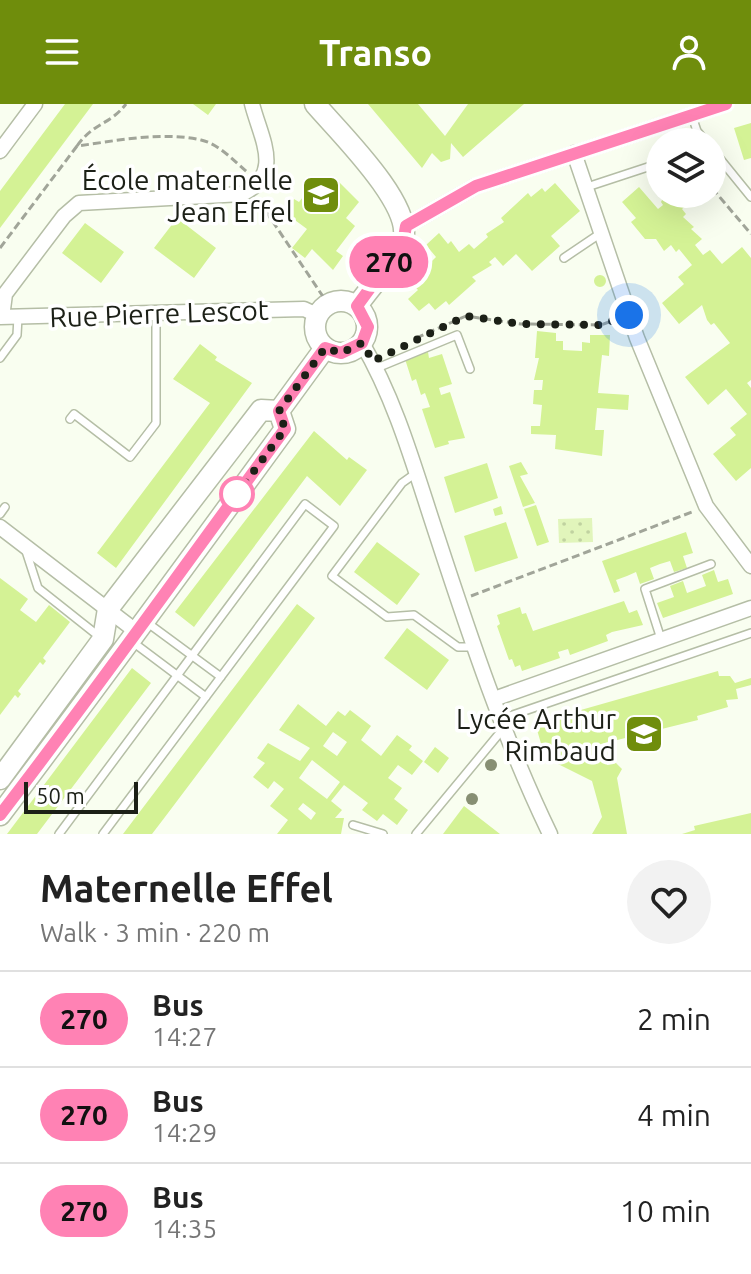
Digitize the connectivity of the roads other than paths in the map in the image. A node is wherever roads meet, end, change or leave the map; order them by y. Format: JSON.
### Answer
{"nodes":[{"id":1,"x":35,"y":104,"type":"edge"},
{"id":2,"x":252,"y":104,"type":"edge"},
{"id":3,"x":315,"y":104,"type":"edge"},
{"id":4,"x":726,"y":104,"type":"edge"},
{"id":5,"x":692,"y":115,"type":"junction"},
{"id":6,"x":696,"y":128,"type":"edge"},
{"id":7,"x":0,"y":151,"type":"edge"},
{"id":8,"x":574,"y":153,"type":"junction"},
{"id":9,"x":726,"y":166,"type":"edge"},
{"id":10,"x":646,"y":168,"type":"edge"},
{"id":11,"x":585,"y":188,"type":"junction"},
{"id":12,"x":751,"y":197,"type":"edge"},
{"id":13,"x":406,"y":226,"type":"junction"},
{"id":14,"x":601,"y":233,"type":"junction"},
{"id":15,"x":564,"y":258,"type":"dead end"},
{"id":16,"x":357,"y":306,"type":"junction"},
{"id":17,"x":156,"y":313,"type":"junction"},
{"id":18,"x":317,"y":315,"type":"junction"},
{"id":19,"x":1,"y":317,"type":"edge"},
{"id":20,"x":18,"y":317,"type":"junction"},
{"id":21,"x":362,"y":343,"type":"junction"},
{"id":22,"x":325,"y":348,"type":"junction"},
{"id":23,"x":0,"y":358,"type":"edge"},
{"id":24,"x":377,"y":368,"type":"junction"},
{"id":25,"x":470,"y":369,"type":"dead end"},
{"id":26,"x":279,"y":411,"type":"junction"},
{"id":27,"x":70,"y":419,"type":"dead end"},
{"id":28,"x":416,"y":473,"type":"junction"},
{"id":29,"x":0,"y":527,"type":"edge"},
{"id":30,"x":24,"y":546,"type":"junction"},
{"id":31,"x":711,"y":564,"type":"dead end"},
{"id":32,"x":751,"y":566,"type":"edge"},
{"id":33,"x":751,"y":608,"type":"edge"},
{"id":34,"x":108,"y":609,"type":"junction"},
{"id":35,"x":138,"y":631,"type":"junction"},
{"id":36,"x":751,"y":633,"type":"edge"},
{"id":37,"x":103,"y":639,"type":"junction"},
{"id":38,"x":661,"y":639,"type":"junction"},
{"id":39,"x":475,"y":647,"type":"junction"},
{"id":40,"x":192,"y":656,"type":"junction"},
{"id":41,"x":177,"y":676,"type":"junction"},
{"id":42,"x":221,"y":677,"type":"junction"},
{"id":43,"x":206,"y":697,"type":"junction"},
{"id":44,"x":494,"y":699,"type":"junction"},
{"id":45,"x":503,"y":723,"type":"junction"},
{"id":46,"x":0,"y":779,"type":"edge"},
{"id":47,"x":0,"y":815,"type":"edge"},
{"id":48,"x":353,"y":825,"type":"dead end"},
{"id":49,"x":59,"y":834,"type":"edge"},
{"id":50,"x":103,"y":834,"type":"edge"},
{"id":51,"x":383,"y":834,"type":"edge"},
{"id":52,"x":416,"y":834,"type":"edge"},
{"id":53,"x":550,"y":834,"type":"edge"}],
"edges":[{"from":1,"to":7,"type":"street"},
{"from":2,"to":19,"type":"street"},
{"from":3,"to":13,"type":"street"},
{"from":4,"to":5,"type":"street"},
{"from":5,"to":6,"type":"lane"},
{"from":5,"to":8,"type":"street"},
{"from":8,"to":11,"type":"street"},
{"from":8,"to":13,"type":"street"},
{"from":9,"to":12,"type":"lane"},
{"from":10,"to":11,"type":"lane"},
{"from":11,"to":14,"type":"street"},
{"from":13,"to":16,"type":"street"},
{"from":14,"to":15,"type":"lane"},
{"from":14,"to":32,"type":"street"},
{"from":16,"to":18,"type":"street"},
{"from":16,"to":21,"type":"street"},
{"from":17,"to":18,"type":"street","name":"Rue Pierre Lescot"},
{"from":17,"to":20,"type":"street","name":"Rue Pierre Lescot"},
{"from":17,"to":27,"type":"lane"},
{"from":18,"to":22,"type":"street"},
{"from":19,"to":20,"type":"street","name":"Rue Pierre Lescot"},
{"from":20,"to":23,"type":"lane"},
{"from":21,"to":22,"type":"street"},
{"from":21,"to":24,"type":"street"},
{"from":22,"to":26,"type":"street"},
{"from":24,"to":25,"type":"lane"},
{"from":24,"to":28,"type":"street"},
{"from":26,"to":34,"type":"street"},
{"from":26,"to":35,"type":"street"},
{"from":28,"to":39,"type":"street"},
{"from":28,"to":39,"type":"lane"},
{"from":29,"to":30,"type":"street"},
{"from":30,"to":34,"type":"street"},
{"from":30,"to":37,"type":"lane"},
{"from":31,"to":38,"type":"lane"},
{"from":33,"to":38,"type":"street"},
{"from":34,"to":35,"type":"street"},
{"from":34,"to":37,"type":"street"},
{"from":35,"to":40,"type":"lane"},
{"from":35,"to":41,"type":"lane"},
{"from":35,"to":47,"type":"street"},
{"from":36,"to":45,"type":"lane"},
{"from":37,"to":46,"type":"street"},
{"from":38,"to":44,"type":"street"},
{"from":39,"to":44,"type":"street"},
{"from":40,"to":41,"type":"lane"},
{"from":40,"to":42,"type":"lane"},
{"from":40,"to":42,"type":"lane"},
{"from":41,"to":43,"type":"lane"},
{"from":41,"to":49,"type":"lane"},
{"from":42,"to":43,"type":"lane"},
{"from":43,"to":50,"type":"lane"},
{"from":44,"to":45,"type":"street"},
{"from":45,"to":52,"type":"lane"},
{"from":45,"to":53,"type":"street"},
{"from":48,"to":51,"type":"lane"}]}
